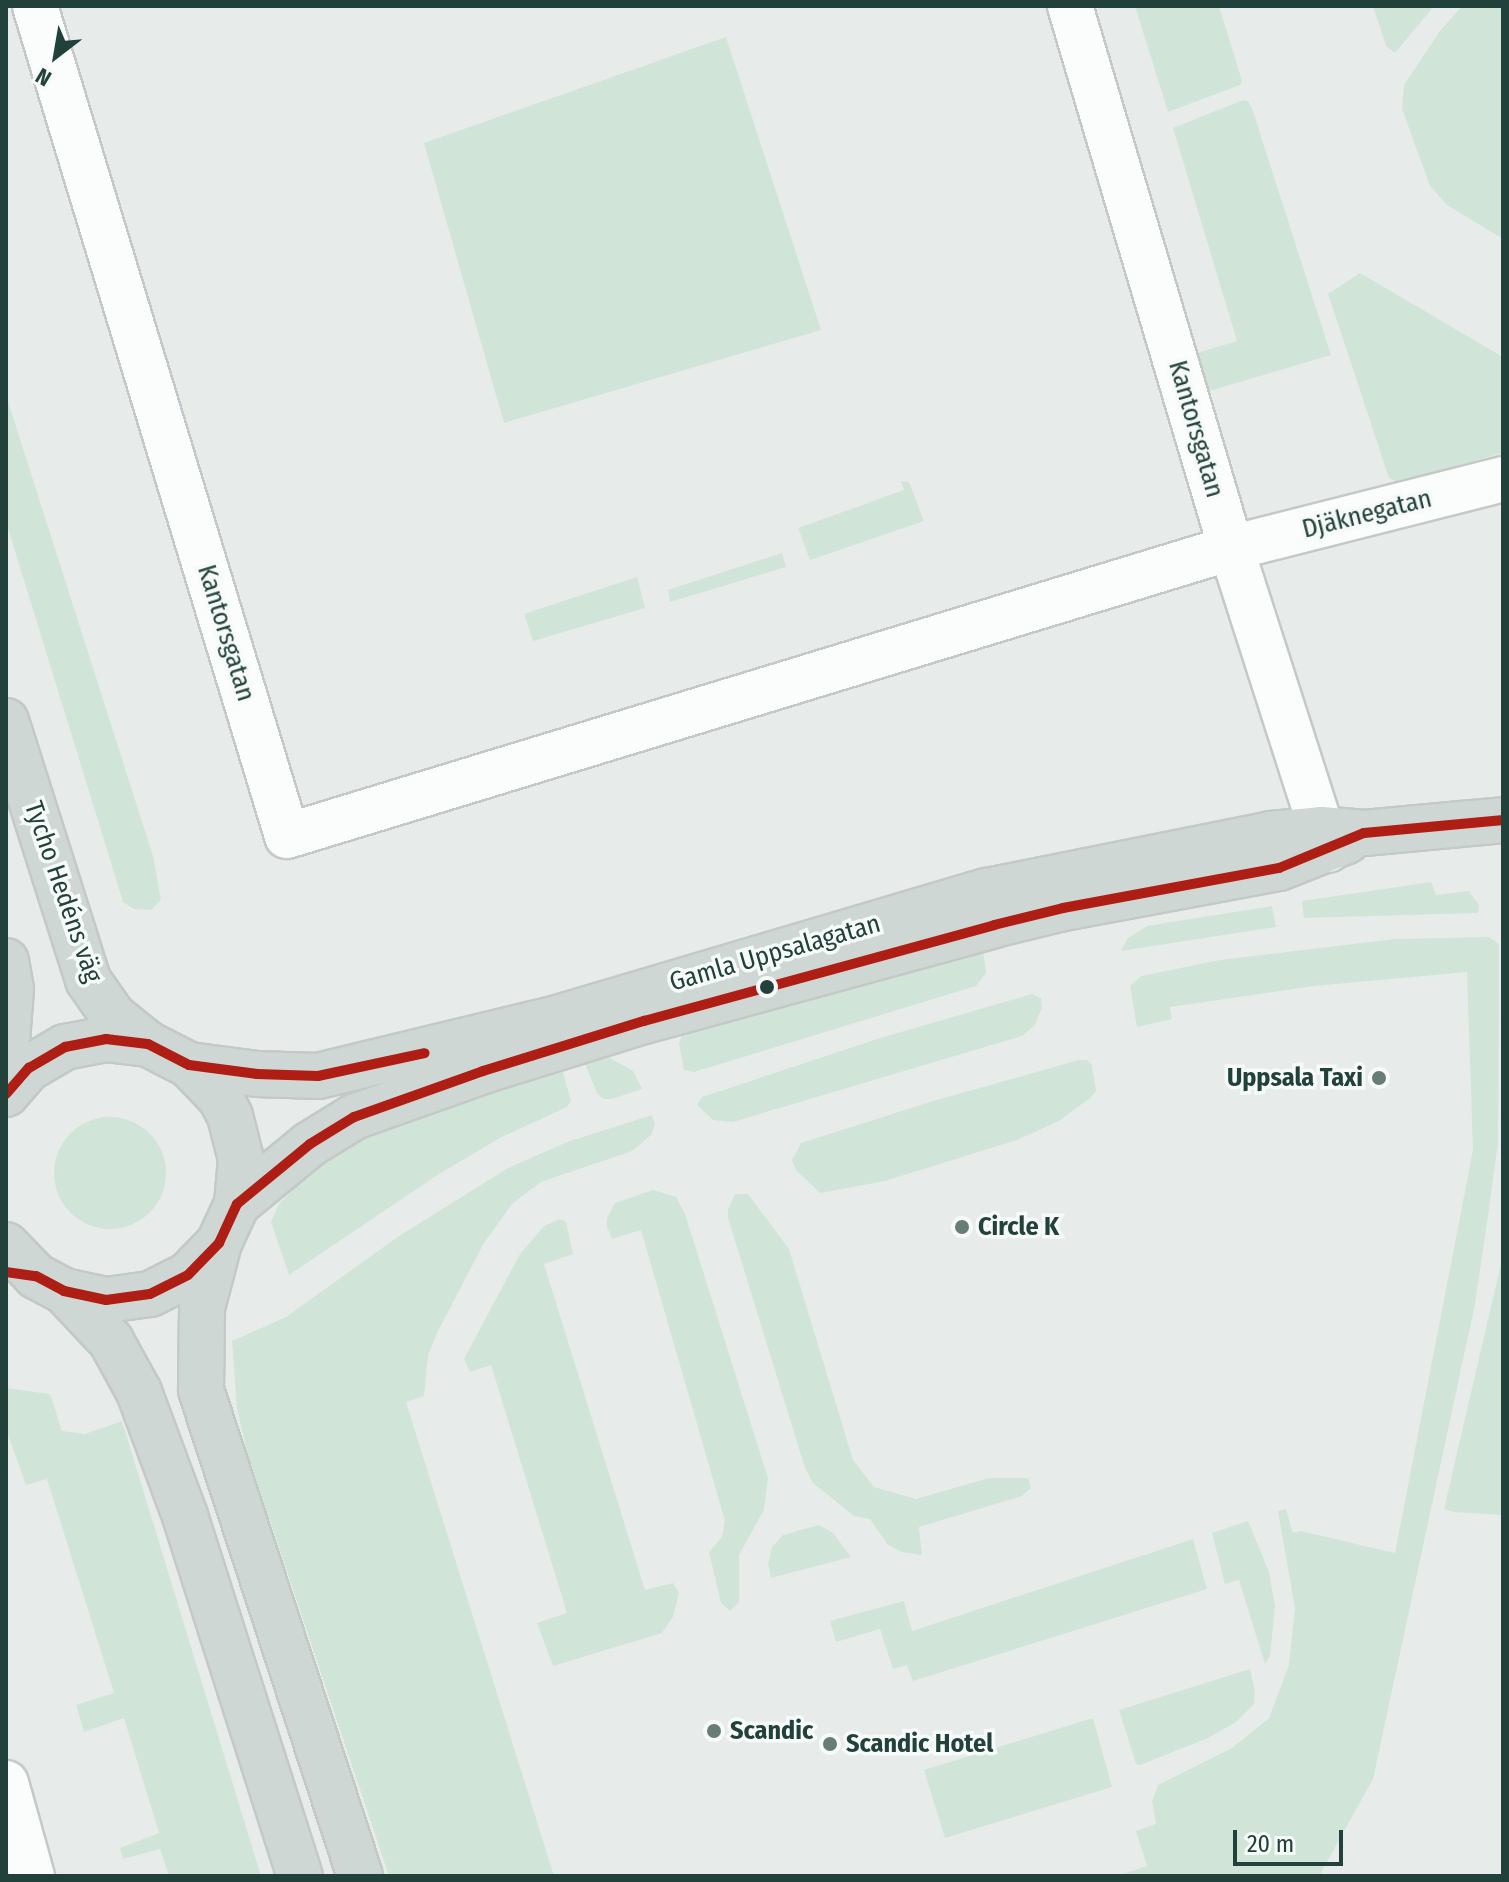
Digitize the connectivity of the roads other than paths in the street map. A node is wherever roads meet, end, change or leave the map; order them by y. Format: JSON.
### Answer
{"nodes":[{"id":1,"x":35,"y":6,"type":"edge"},
{"id":2,"x":1070,"y":6,"type":"edge"},
{"id":3,"x":1503,"y":479,"type":"edge"},
{"id":4,"x":1231,"y":548,"type":"junction"},
{"id":5,"x":1078,"y":594,"type":"joint"},
{"id":6,"x":6,"y":721,"type":"edge"},
{"id":7,"x":1503,"y":820,"type":"edge"},
{"id":8,"x":1338,"y":837,"type":"junction"},
{"id":9,"x":6,"y":961,"type":"edge"},
{"id":10,"x":148,"y":1044,"type":"junction"},
{"id":11,"x":6,"y":1054,"type":"edge"},
{"id":12,"x":189,"y":1065,"type":"junction"},
{"id":13,"x":6,"y":1094,"type":"edge"},
{"id":14,"x":237,"y":1204,"type":"junction"},
{"id":15,"x":219,"y":1243,"type":"junction"},
{"id":16,"x":6,"y":1245,"type":"edge"},
{"id":17,"x":35,"y":1280,"type":"edge"},
{"id":18,"x":6,"y":1783,"type":"edge"},
{"id":19,"x":32,"y":1876,"type":"edge"},
{"id":20,"x":300,"y":1876,"type":"edge"},
{"id":21,"x":360,"y":1876,"type":"edge"}],
"edges":[{"from":1,"to":5,"type":"street","name":"Kantorsgatan"},
{"from":2,"to":4,"type":"street","name":"Kantorsgatan"},
{"from":3,"to":4,"type":"street","name":"Djäknegatan"},
{"from":4,"to":5,"type":"street","name":"Djäknegatan"},
{"from":4,"to":8,"type":"street","name":"Kantorsgatan"},
{"from":6,"to":10,"type":"main road","name":"Tycho Hedéns väg"},
{"from":7,"to":8,"type":"main road","name":"Gamla Uppsalagatan"},
{"from":8,"to":12,"type":"main road","name":"Gamla Uppsalagatan"},
{"from":8,"to":14,"type":"main road","name":"Gamla Uppsalagatan"},
{"from":9,"to":11,"type":"main road"},
{"from":10,"to":12,"type":"main road"},
{"from":10,"to":13,"type":"main road"},
{"from":12,"to":14,"type":"main road"},
{"from":14,"to":15,"type":"main road"},
{"from":15,"to":17,"type":"main road"},
{"from":15,"to":21,"type":"main road"},
{"from":16,"to":17,"type":"main road"},
{"from":17,"to":20,"type":"main road"},
{"from":18,"to":19,"type":"street"}]}
